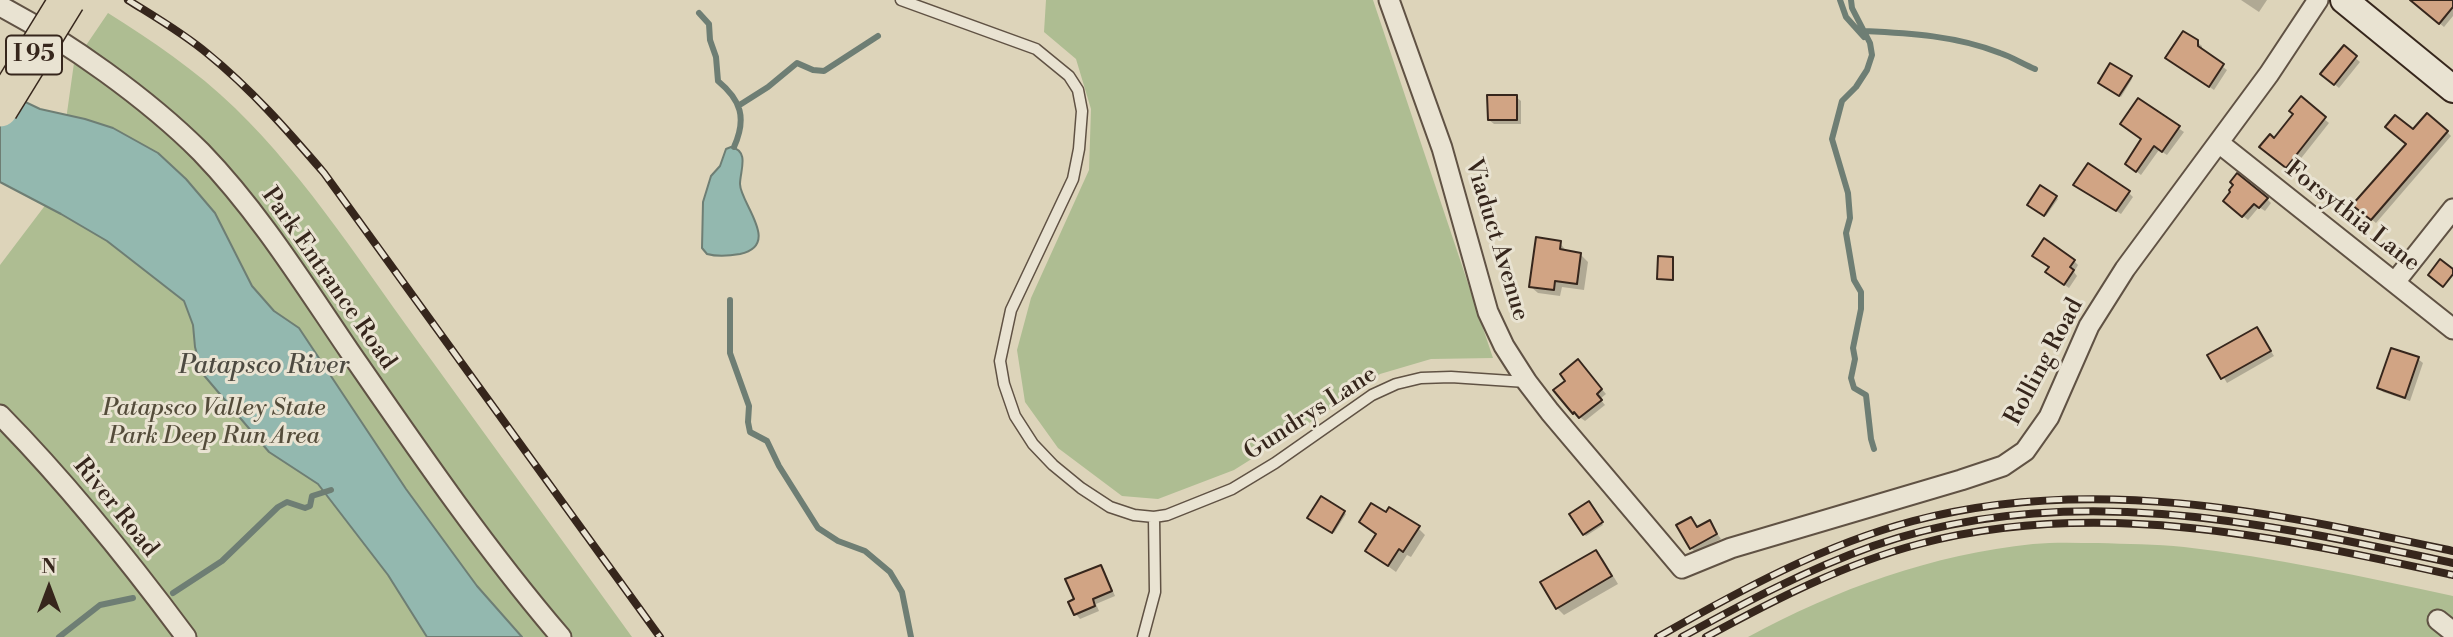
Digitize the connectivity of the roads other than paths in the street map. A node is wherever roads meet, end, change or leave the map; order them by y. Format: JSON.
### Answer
{"nodes":[{"id":1,"x":67,"y":0,"type":"edge"},
{"id":2,"x":901,"y":0,"type":"edge"},
{"id":3,"x":1389,"y":0,"type":"edge"},
{"id":4,"x":2318,"y":0,"type":"edge"},
{"id":5,"x":2344,"y":0,"type":"edge"},
{"id":6,"x":0,"y":6,"type":"edge"},
{"id":7,"x":2453,"y":89,"type":"edge"},
{"id":8,"x":0,"y":109,"type":"edge"},
{"id":9,"x":2219,"y":143,"type":"junction"},
{"id":10,"x":2453,"y":209,"type":"edge"},
{"id":11,"x":2395,"y":282,"type":"junction"},
{"id":12,"x":2453,"y":330,"type":"edge"},
{"id":13,"x":1527,"y":382,"type":"junction"},
{"id":14,"x":0,"y":415,"type":"edge"},
{"id":15,"x":1154,"y":517,"type":"junction"},
{"id":16,"x":1682,"y":568,"type":"joint"},
{"id":17,"x":186,"y":637,"type":"edge"},
{"id":18,"x":561,"y":637,"type":"edge"},
{"id":19,"x":1143,"y":637,"type":"edge"}],
"edges":[{"from":1,"to":8,"type":"highway","number":"I 95","bridge":true},
{"from":2,"to":15,"type":"lane"},
{"from":3,"to":13,"type":"street","name":"Viaduct Avenue"},
{"from":4,"to":9,"type":"street","name":"Rolling Road"},
{"from":5,"to":7,"type":"street"},
{"from":6,"to":18,"type":"street","name":"Park Entrance Road"},
{"from":9,"to":11,"type":"street","name":"Forsythia Lane"},
{"from":9,"to":16,"type":"street","name":"Rolling Road"},
{"from":10,"to":11,"type":"street"},
{"from":11,"to":12,"type":"street","name":"Forsythia Lane"},
{"from":13,"to":15,"type":"lane","name":"Gundrys Lane"},
{"from":13,"to":16,"type":"street","name":"Viaduct Avenue"},
{"from":14,"to":17,"type":"street","name":"River Road"},
{"from":15,"to":19,"type":"lane"}]}
